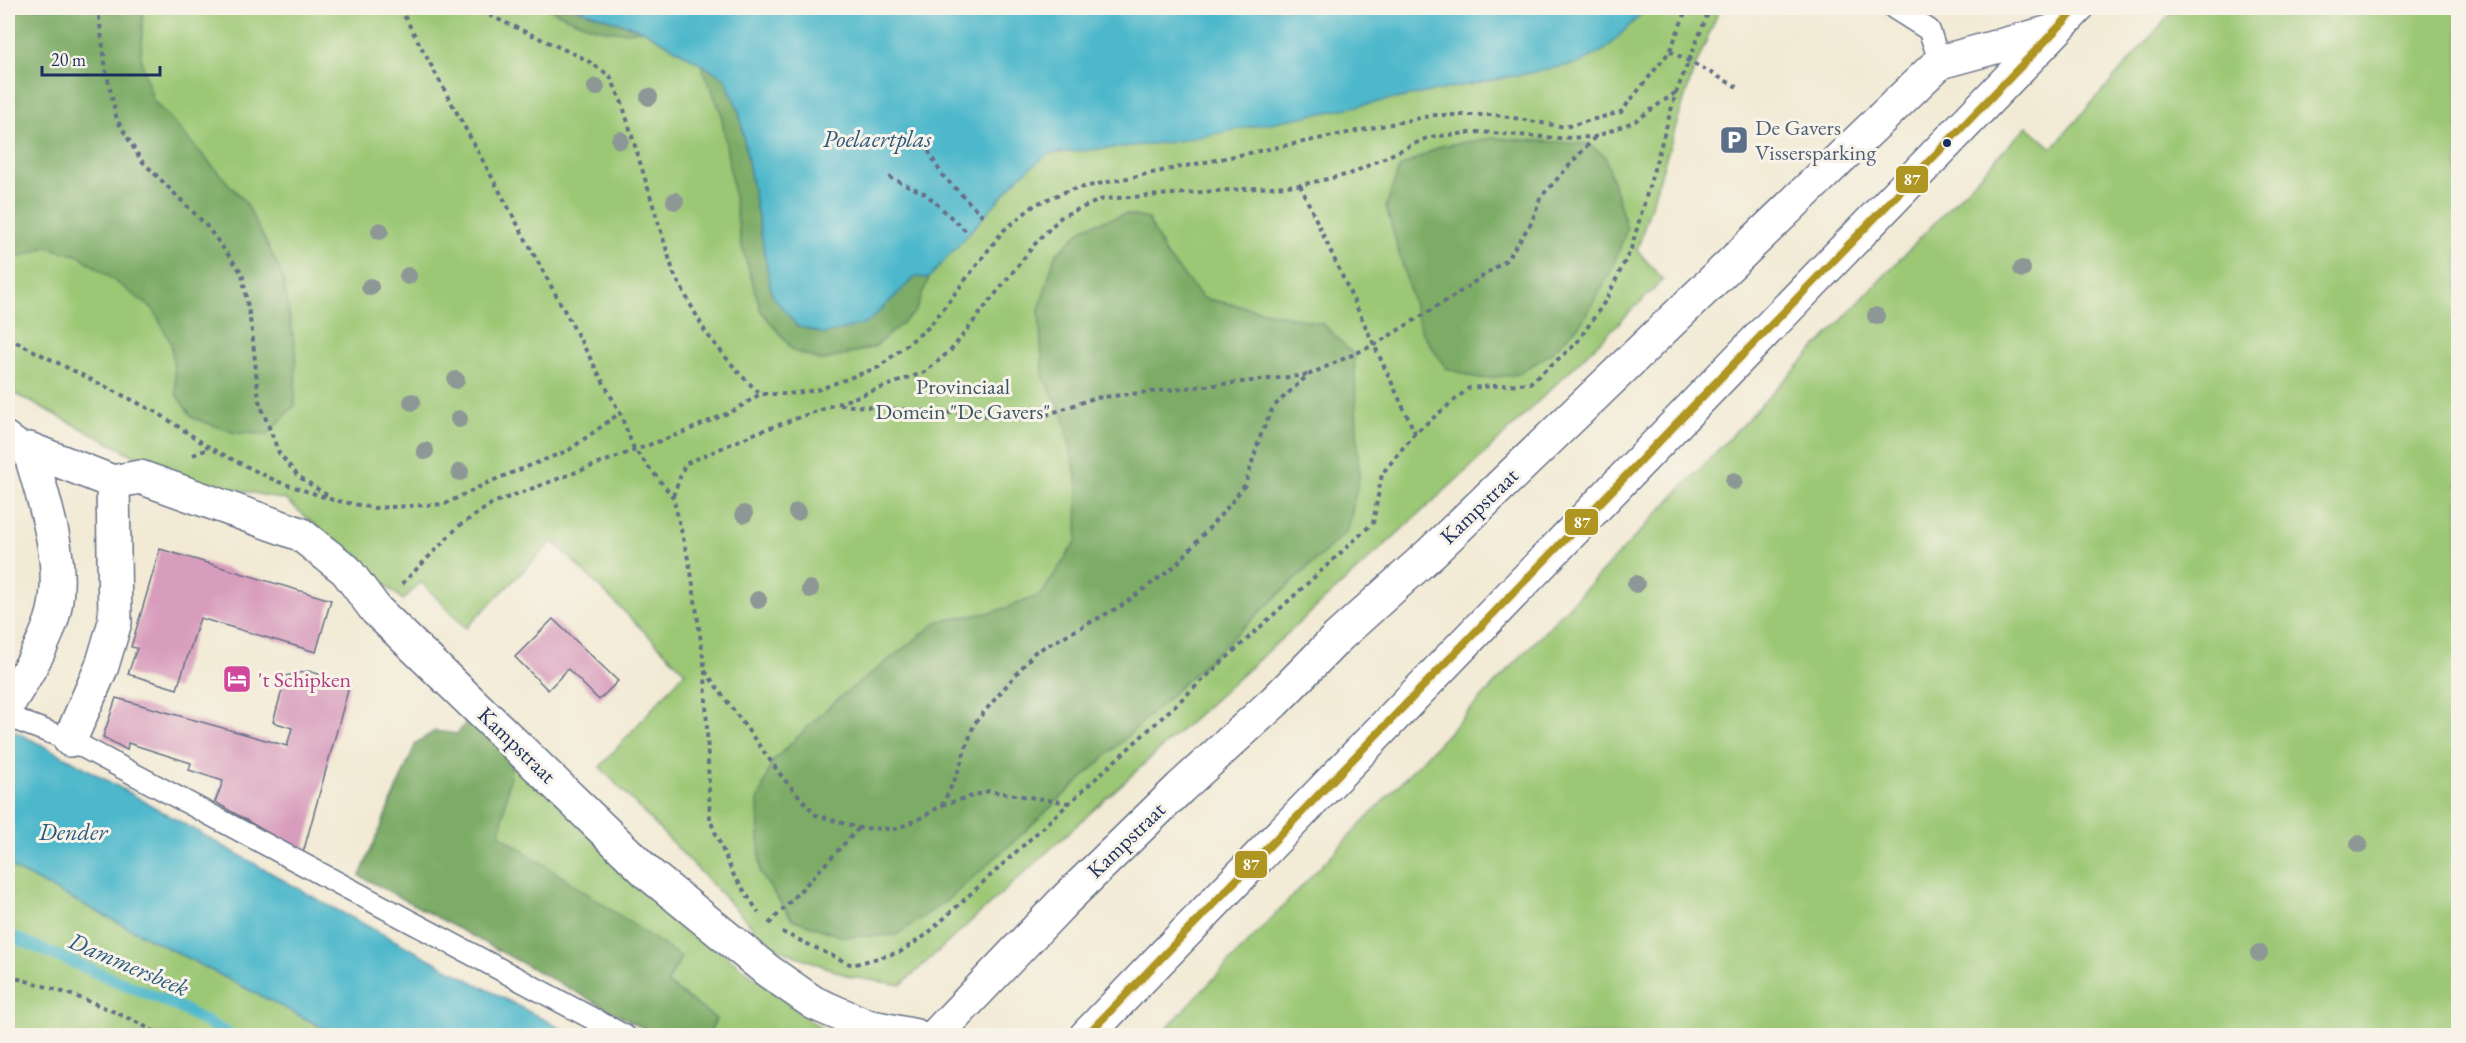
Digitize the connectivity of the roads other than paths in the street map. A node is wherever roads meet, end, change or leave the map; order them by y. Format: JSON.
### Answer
{"nodes":[{"id":1,"x":1894,"y":8,"type":"edge"},
{"id":2,"x":2077,"y":8,"type":"edge"},
{"id":3,"x":2054,"y":31,"type":"junction"},
{"id":4,"x":1940,"y":62,"type":"junction"},
{"id":5,"x":18,"y":441,"type":"edge"},
{"id":6,"x":112,"y":482,"type":"junction"},
{"id":7,"x":8,"y":705,"type":"edge"},
{"id":8,"x":70,"y":740,"type":"junction"},
{"id":9,"x":1087,"y":1034,"type":"edge"},
{"id":10,"x":625,"y":1035,"type":"edge"},
{"id":11,"x":916,"y":1035,"type":"edge"},
{"id":12,"x":935,"y":1035,"type":"edge"}],
"edges":[{"from":1,"to":4,"type":"lane"},
{"from":2,"to":3,"type":"street","name":"Kampstraat"},
{"from":3,"to":4,"type":"street","name":"Kampstraat"},
{"from":3,"to":9,"type":"street","name":"Kampstraat"},
{"from":4,"to":12,"type":"street","name":"Kampstraat"},
{"from":5,"to":6,"type":"street"},
{"from":5,"to":7,"type":"street"},
{"from":6,"to":8,"type":"street"},
{"from":6,"to":11,"type":"street","name":"Kampstraat"},
{"from":7,"to":8,"type":"lane"},
{"from":8,"to":10,"type":"lane"}]}
